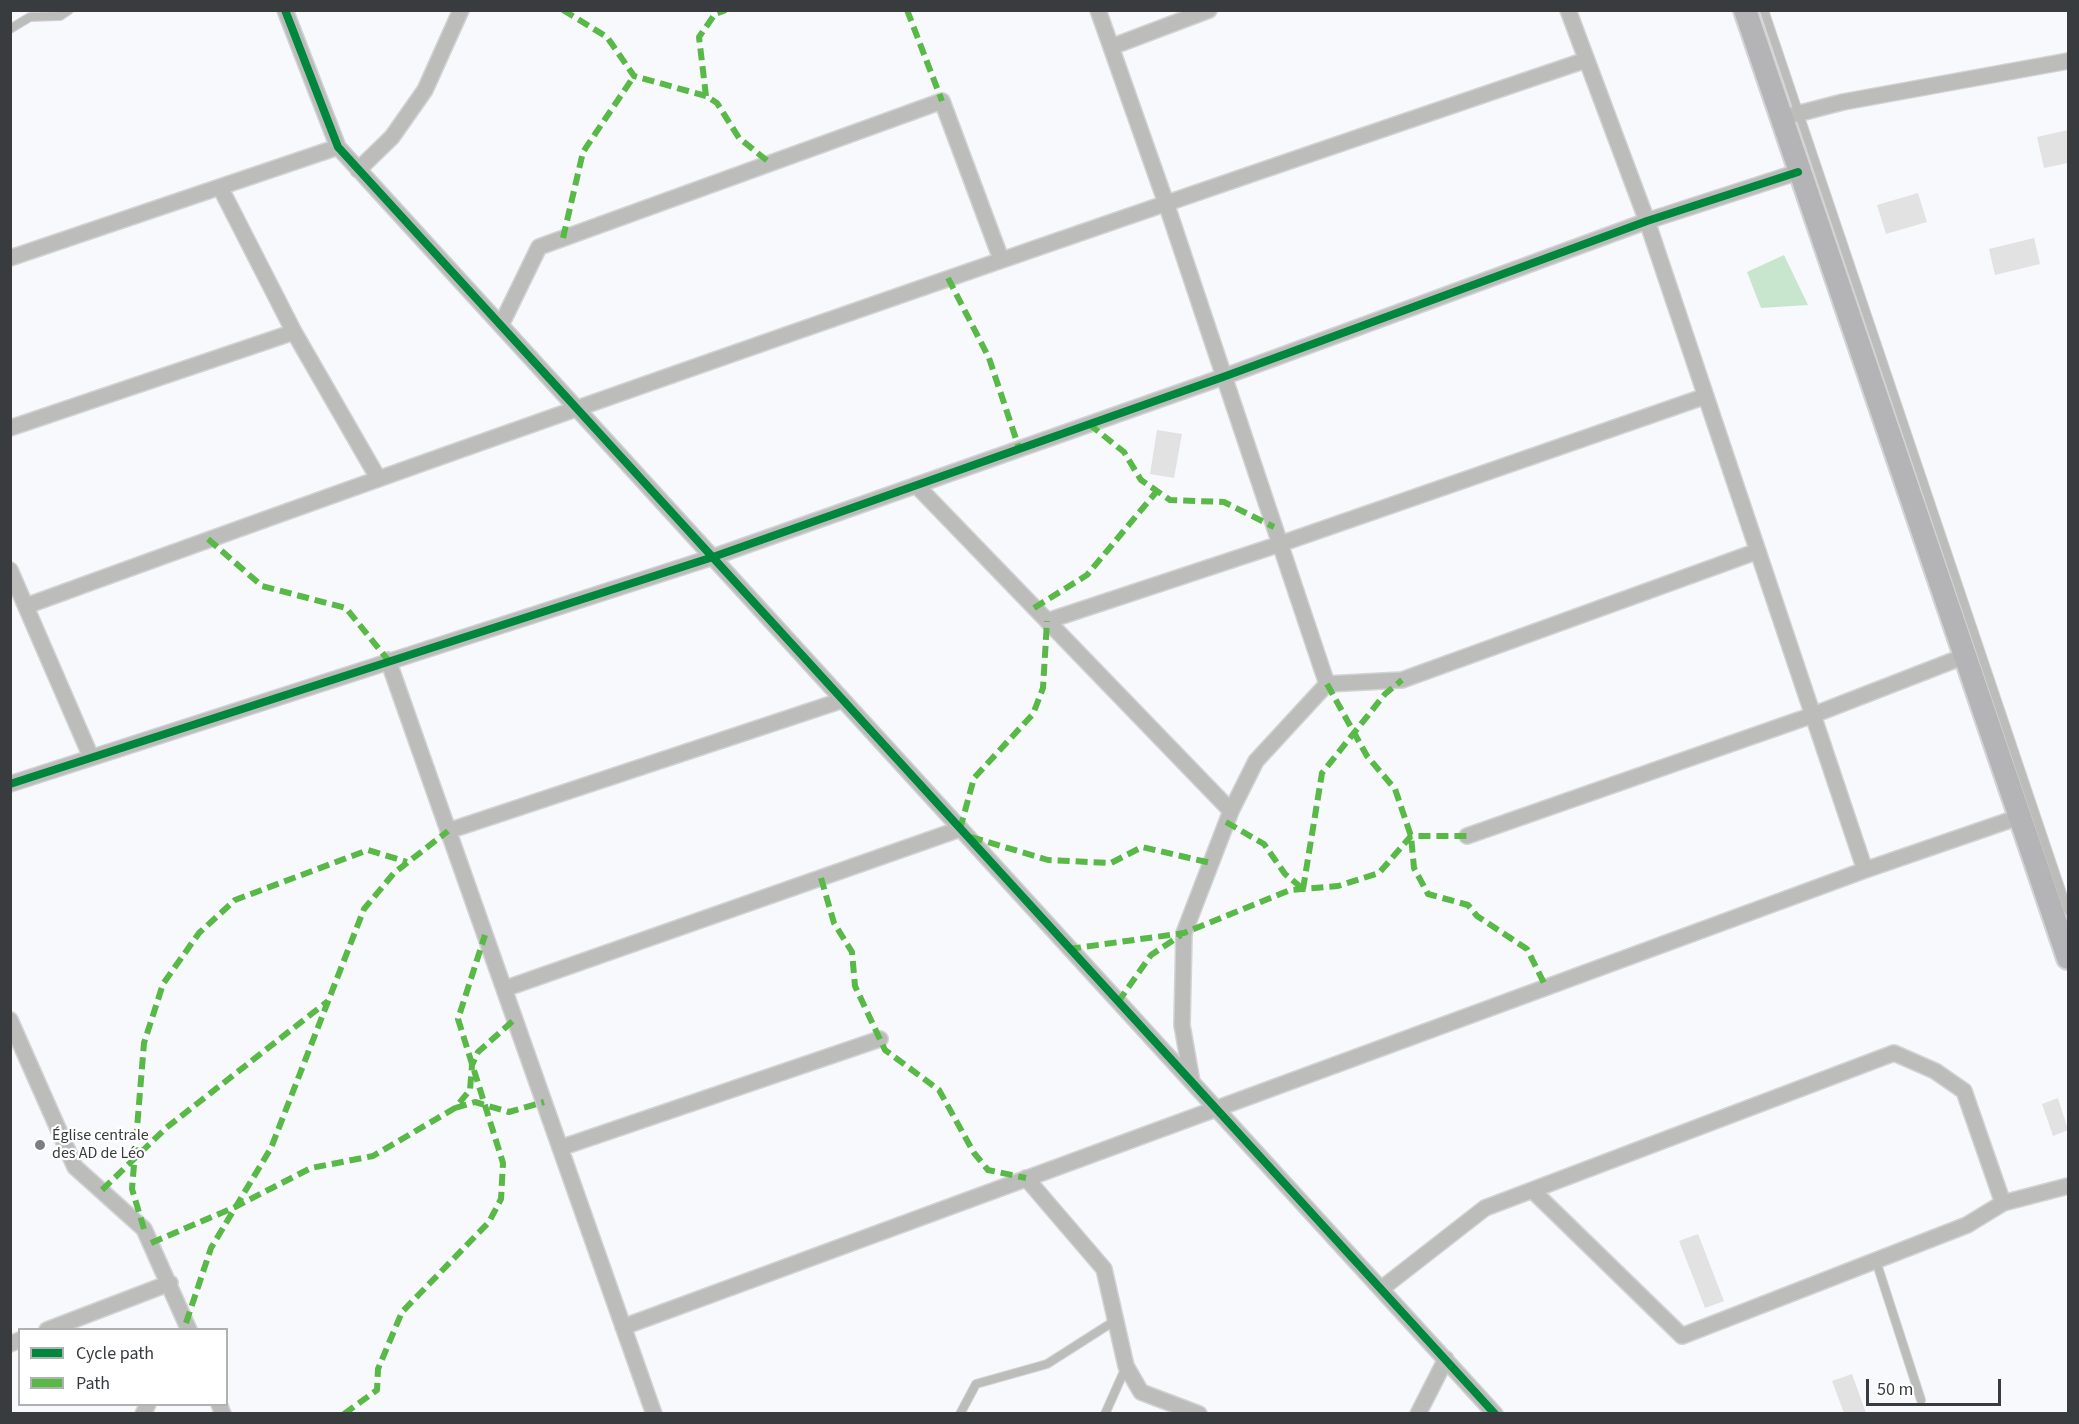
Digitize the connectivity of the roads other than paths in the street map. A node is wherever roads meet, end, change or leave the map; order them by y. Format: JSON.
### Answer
{"nodes":[{"id":1,"x":69,"y":10,"type":"edge"},
{"id":2,"x":285,"y":10,"type":"edge"},
{"id":3,"x":461,"y":10,"type":"edge"},
{"id":4,"x":1098,"y":10,"type":"edge"},
{"id":5,"x":1209,"y":10,"type":"edge"},
{"id":6,"x":1568,"y":10,"type":"edge"},
{"id":7,"x":1745,"y":10,"type":"edge"},
{"id":8,"x":1764,"y":10,"type":"edge"},
{"id":9,"x":10,"y":29,"type":"edge"},
{"id":10,"x":1111,"y":47,"type":"junction"},
{"id":11,"x":1586,"y":60,"type":"junction"},
{"id":12,"x":2068,"y":61,"type":"edge"},
{"id":13,"x":1790,"y":116,"type":"junction"},
{"id":14,"x":338,"y":147,"type":"junction"},
{"id":15,"x":358,"y":170,"type":"junction"},
{"id":16,"x":1798,"y":172,"type":"junction"},
{"id":17,"x":220,"y":187,"type":"junction"},
{"id":18,"x":1166,"y":203,"type":"junction"},
{"id":19,"x":1647,"y":221,"type":"junction"},
{"id":20,"x":10,"y":258,"type":"edge"},
{"id":21,"x":1001,"y":259,"type":"junction"},
{"id":22,"x":501,"y":325,"type":"junction"},
{"id":23,"x":294,"y":332,"type":"junction"},
{"id":24,"x":1223,"y":377,"type":"junction"},
{"id":25,"x":1706,"y":396,"type":"junction"},
{"id":26,"x":578,"y":409,"type":"junction"},
{"id":27,"x":10,"y":428,"type":"edge"},
{"id":28,"x":378,"y":478,"type":"junction"},
{"id":29,"x":916,"y":485,"type":"junction"},
{"id":30,"x":1280,"y":544,"type":"junction"},
{"id":31,"x":1758,"y":551,"type":"junction"},
{"id":32,"x":713,"y":557,"type":"junction"},
{"id":33,"x":10,"y":570,"type":"edge"},
{"id":34,"x":26,"y":606,"type":"junction"},
{"id":35,"x":1047,"y":621,"type":"junction"},
{"id":36,"x":1965,"y":656,"type":"junction"},
{"id":37,"x":388,"y":660,"type":"junction"},
{"id":38,"x":1327,"y":684,"type":"junction"},
{"id":39,"x":843,"y":700,"type":"junction"},
{"id":40,"x":1813,"y":715,"type":"junction"},
{"id":41,"x":91,"y":757,"type":"junction"},
{"id":42,"x":10,"y":784,"type":"edge"},
{"id":43,"x":1231,"y":811,"type":"junction"},
{"id":44,"x":2019,"y":817,"type":"junction"},
{"id":45,"x":960,"y":829,"type":"junction"},
{"id":46,"x":448,"y":831,"type":"junction"},
{"id":47,"x":1467,"y":836,"type":"dead end"},
{"id":48,"x":1865,"y":870,"type":"junction"},
{"id":49,"x":2068,"y":911,"type":"edge"},
{"id":50,"x":2068,"y":958,"type":"edge"},
{"id":51,"x":504,"y":989,"type":"junction"},
{"id":52,"x":10,"y":1020,"type":"edge"},
{"id":53,"x":880,"y":1039,"type":"dead end"},
{"id":54,"x":1192,"y":1082,"type":"junction"},
{"id":55,"x":1216,"y":1108,"type":"junction"},
{"id":56,"x":560,"y":1148,"type":"junction"},
{"id":57,"x":1026,"y":1178,"type":"junction"},
{"id":58,"x":2068,"y":1186,"type":"edge"},
{"id":59,"x":1532,"y":1190,"type":"junction"},
{"id":60,"x":2003,"y":1203,"type":"junction"},
{"id":61,"x":1876,"y":1261,"type":"junction"},
{"id":62,"x":170,"y":1283,"type":"junction"},
{"id":63,"x":1381,"y":1289,"type":"junction"},
{"id":64,"x":1116,"y":1320,"type":"junction"},
{"id":65,"x":186,"y":1327,"type":"edge"},
{"id":66,"x":623,"y":1327,"type":"junction"},
{"id":67,"x":50,"y":1328,"type":"edge"},
{"id":68,"x":1446,"y":1359,"type":"junction"},
{"id":69,"x":1126,"y":1366,"type":"junction"},
{"id":70,"x":1921,"y":1400,"type":"dead end"},
{"id":71,"x":654,"y":1413,"type":"edge"},
{"id":72,"x":960,"y":1413,"type":"edge"},
{"id":73,"x":1105,"y":1413,"type":"edge"},
{"id":74,"x":1199,"y":1413,"type":"edge"},
{"id":75,"x":1418,"y":1413,"type":"edge"},
{"id":76,"x":1495,"y":1413,"type":"edge"}],
"edges":[{"from":1,"to":9,"type":"lane"},
{"from":2,"to":14,"type":"street"},
{"from":3,"to":15,"type":"street"},
{"from":4,"to":10,"type":"street"},
{"from":5,"to":10,"type":"street"},
{"from":6,"to":11,"type":"street"},
{"from":7,"to":13,"type":"main road"},
{"from":8,"to":13,"type":"lane"},
{"from":10,"to":18,"type":"street"},
{"from":11,"to":18,"type":"street"},
{"from":11,"to":19,"type":"street"},
{"from":12,"to":13,"type":"street"},
{"from":13,"to":16,"type":"main road"},
{"from":13,"to":49,"type":"lane"},
{"from":14,"to":15,"type":"street"},
{"from":14,"to":17,"type":"street"},
{"from":15,"to":22,"type":"street"},
{"from":16,"to":19,"type":"street"},
{"from":16,"to":36,"type":"main road"},
{"from":17,"to":20,"type":"street"},
{"from":17,"to":23,"type":"street"},
{"from":18,"to":21,"type":"street"},
{"from":18,"to":24,"type":"street"},
{"from":19,"to":24,"type":"street"},
{"from":19,"to":25,"type":"street"},
{"from":21,"to":22,"type":"street"},
{"from":21,"to":26,"type":"street"},
{"from":22,"to":26,"type":"street"},
{"from":23,"to":27,"type":"street"},
{"from":23,"to":28,"type":"street"},
{"from":24,"to":29,"type":"street"},
{"from":24,"to":30,"type":"street"},
{"from":25,"to":30,"type":"street"},
{"from":25,"to":31,"type":"street"},
{"from":26,"to":28,"type":"street"},
{"from":26,"to":32,"type":"street"},
{"from":28,"to":34,"type":"street"},
{"from":29,"to":32,"type":"street"},
{"from":29,"to":35,"type":"street"},
{"from":30,"to":35,"type":"street"},
{"from":30,"to":38,"type":"street"},
{"from":31,"to":38,"type":"street"},
{"from":31,"to":40,"type":"street"},
{"from":32,"to":37,"type":"street"},
{"from":32,"to":39,"type":"street"},
{"from":33,"to":34,"type":"street"},
{"from":34,"to":41,"type":"street"},
{"from":35,"to":43,"type":"street"},
{"from":36,"to":40,"type":"street"},
{"from":36,"to":44,"type":"main road"},
{"from":37,"to":41,"type":"street"},
{"from":37,"to":46,"type":"street"},
{"from":38,"to":43,"type":"street"},
{"from":39,"to":45,"type":"street"},
{"from":39,"to":46,"type":"street"},
{"from":40,"to":47,"type":"street"},
{"from":40,"to":48,"type":"street"},
{"from":41,"to":42,"type":"street"},
{"from":43,"to":54,"type":"street"},
{"from":44,"to":48,"type":"street"},
{"from":44,"to":50,"type":"main road"},
{"from":45,"to":51,"type":"street"},
{"from":45,"to":54,"type":"street"},
{"from":46,"to":51,"type":"street"},
{"from":48,"to":55,"type":"street"},
{"from":51,"to":56,"type":"street"},
{"from":52,"to":62,"type":"street"},
{"from":53,"to":56,"type":"street"},
{"from":54,"to":55,"type":"street"},
{"from":55,"to":57,"type":"street"},
{"from":55,"to":63,"type":"street"},
{"from":56,"to":66,"type":"street"},
{"from":57,"to":64,"type":"street"},
{"from":57,"to":66,"type":"street"},
{"from":58,"to":60,"type":"street"},
{"from":59,"to":60,"type":"street"},
{"from":59,"to":61,"type":"street"},
{"from":59,"to":63,"type":"street"},
{"from":60,"to":61,"type":"street"},
{"from":61,"to":70,"type":"lane"},
{"from":62,"to":65,"type":"street"},
{"from":62,"to":67,"type":"street"},
{"from":63,"to":68,"type":"street"},
{"from":64,"to":69,"type":"street"},
{"from":64,"to":72,"type":"lane"},
{"from":66,"to":71,"type":"street"},
{"from":68,"to":75,"type":"street"},
{"from":68,"to":76,"type":"street"},
{"from":69,"to":73,"type":"lane"},
{"from":69,"to":74,"type":"street"}]}
